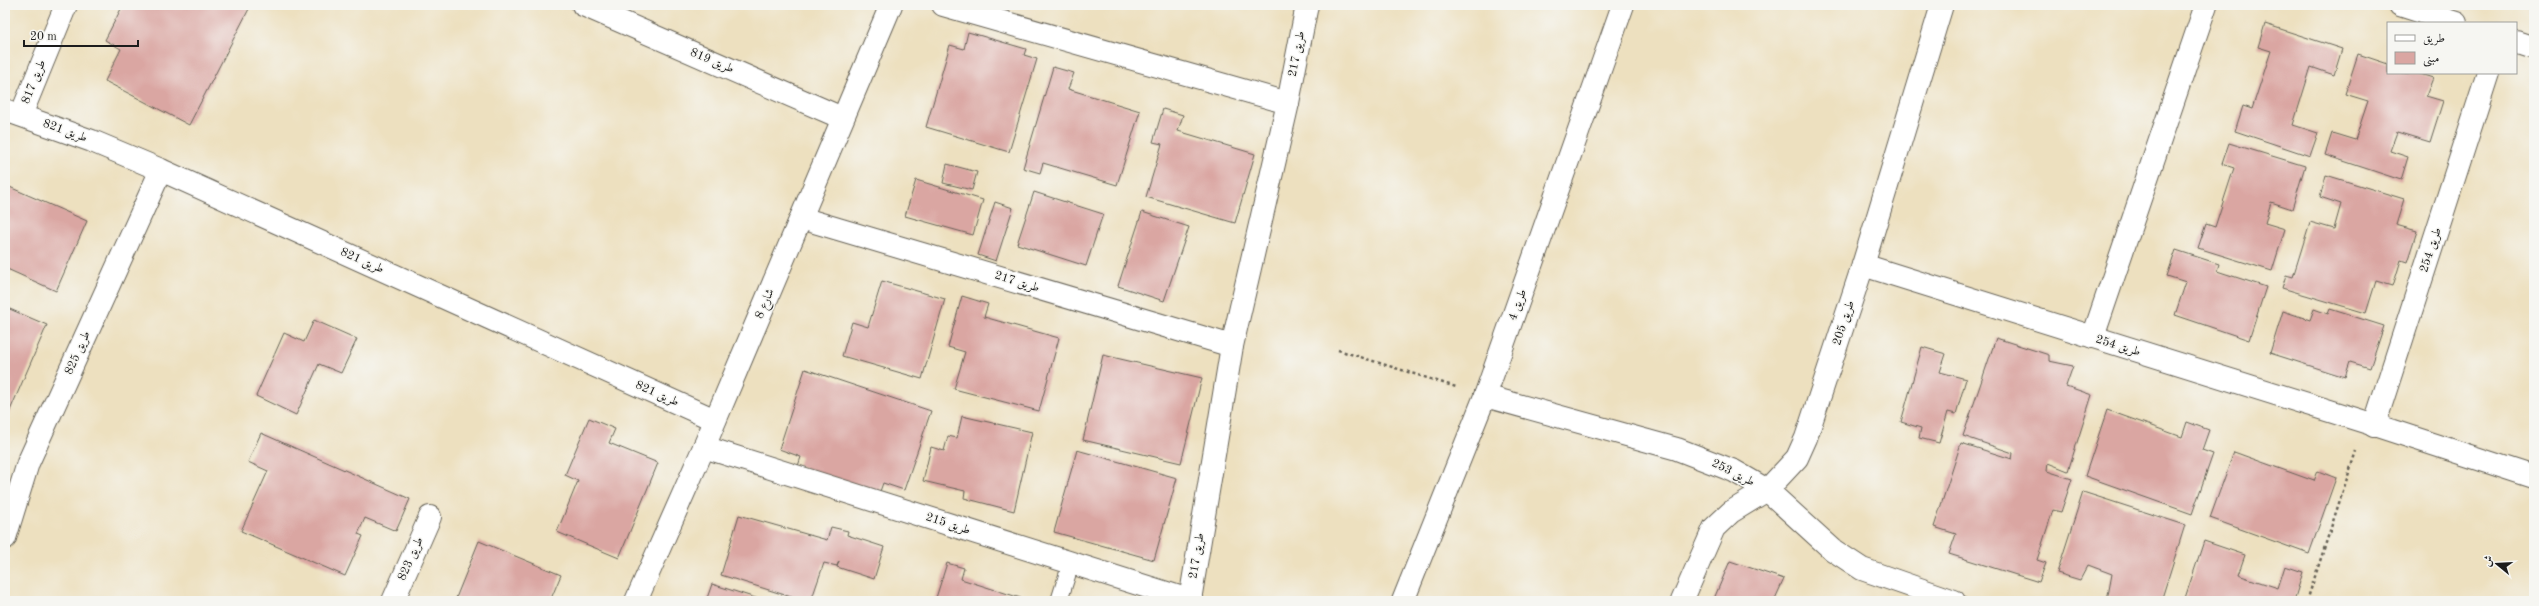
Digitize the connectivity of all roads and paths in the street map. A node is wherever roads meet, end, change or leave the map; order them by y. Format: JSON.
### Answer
{"nodes":[{"id":1,"x":66,"y":5,"type":"edge"},
{"id":2,"x":583,"y":5,"type":"edge"},
{"id":3,"x":891,"y":5,"type":"edge"},
{"id":4,"x":942,"y":5,"type":"edge"},
{"id":5,"x":1307,"y":5,"type":"edge"},
{"id":6,"x":1623,"y":5,"type":"edge"},
{"id":7,"x":1942,"y":5,"type":"edge"},
{"id":8,"x":2206,"y":5,"type":"edge"},
{"id":9,"x":2400,"y":5,"type":"edge"},
{"id":10,"x":2453,"y":22,"type":"edge"},
{"id":11,"x":2517,"y":42,"type":"edge"},
{"id":12,"x":2534,"y":48,"type":"edge"},
{"id":13,"x":2488,"y":74,"type":"edge"},
{"id":14,"x":1288,"y":103,"type":"junction"},
{"id":15,"x":13,"y":113,"type":"edge"},
{"id":16,"x":842,"y":118,"type":"junction"},
{"id":17,"x":161,"y":170,"type":"junction"},
{"id":18,"x":801,"y":218,"type":"junction"},
{"id":19,"x":1863,"y":264,"type":"junction"},
{"id":20,"x":2093,"y":338,"type":"junction"},
{"id":21,"x":1232,"y":346,"type":"junction"},
{"id":22,"x":1338,"y":350,"type":"dead end"},
{"id":23,"x":1485,"y":396,"type":"junction"},
{"id":24,"x":715,"y":420,"type":"junction"},
{"id":25,"x":2370,"y":424,"type":"junction"},
{"id":26,"x":704,"y":447,"type":"junction"},
{"id":27,"x":2534,"y":477,"type":"edge"},
{"id":28,"x":1767,"y":490,"type":"junction"},
{"id":29,"x":430,"y":517,"type":"dead end"},
{"id":30,"x":6,"y":525,"type":"edge"},
{"id":31,"x":1071,"y":563,"type":"junction"},
{"id":32,"x":392,"y":601,"type":"edge"},
{"id":33,"x":636,"y":601,"type":"edge"},
{"id":34,"x":1059,"y":601,"type":"edge"},
{"id":35,"x":1191,"y":601,"type":"edge"},
{"id":36,"x":1403,"y":601,"type":"edge"},
{"id":37,"x":1682,"y":601,"type":"edge"},
{"id":38,"x":1954,"y":601,"type":"edge"},
{"id":39,"x":2307,"y":601,"type":"edge"}],
"edges":[{"from":1,"to":15,"type":"street","name":"طريق 817"},
{"from":2,"to":16,"type":"street","name":"طريق 819"},
{"from":3,"to":16,"type":"street","name":"شارع 8"},
{"from":4,"to":14,"type":"street"},
{"from":5,"to":14,"type":"street","name":"طريق 217"},
{"from":6,"to":23,"type":"street","name":"طريق 4"},
{"from":7,"to":19,"type":"street","name":"طريق 205"},
{"from":8,"to":20,"type":"street"},
{"from":9,"to":10,"type":"street"},
{"from":11,"to":12,"type":"street"},
{"from":13,"to":25,"type":"street","name":"طريق 254"},
{"from":14,"to":21,"type":"street","name":"طريق 217"},
{"from":15,"to":17,"type":"street","name":"طريق 821"},
{"from":16,"to":18,"type":"street","name":"شارع 8"},
{"from":17,"to":24,"type":"street","name":"طريق 821"},
{"from":17,"to":30,"type":"street","name":"طريق 825"},
{"from":18,"to":21,"type":"street","name":"طريق 217"},
{"from":18,"to":24,"type":"street","name":"شارع 8"},
{"from":19,"to":20,"type":"street","name":"طريق 254"},
{"from":19,"to":28,"type":"street","name":"طريق 205"},
{"from":20,"to":25,"type":"street","name":"طريق 254"},
{"from":21,"to":35,"type":"street","name":"طريق 217"},
{"from":22,"to":23,"type":"path"},
{"from":23,"to":28,"type":"street","name":"طريق 253"},
{"from":23,"to":36,"type":"street","name":"طريق 4"},
{"from":24,"to":26,"type":"street","name":"شارع 8"},
{"from":25,"to":27,"type":"street","name":"طريق 254"},
{"from":25,"to":39,"type":"path"},
{"from":26,"to":31,"type":"street","name":"طريق 215"},
{"from":26,"to":33,"type":"street","name":"شارع 8"},
{"from":28,"to":37,"type":"street","name":"طريق 205"},
{"from":28,"to":38,"type":"street","name":"طريق 253"},
{"from":29,"to":32,"type":"street","name":"طريق 823"},
{"from":31,"to":34,"type":"lane"},
{"from":31,"to":35,"type":"street","name":"طريق 215"}]}
